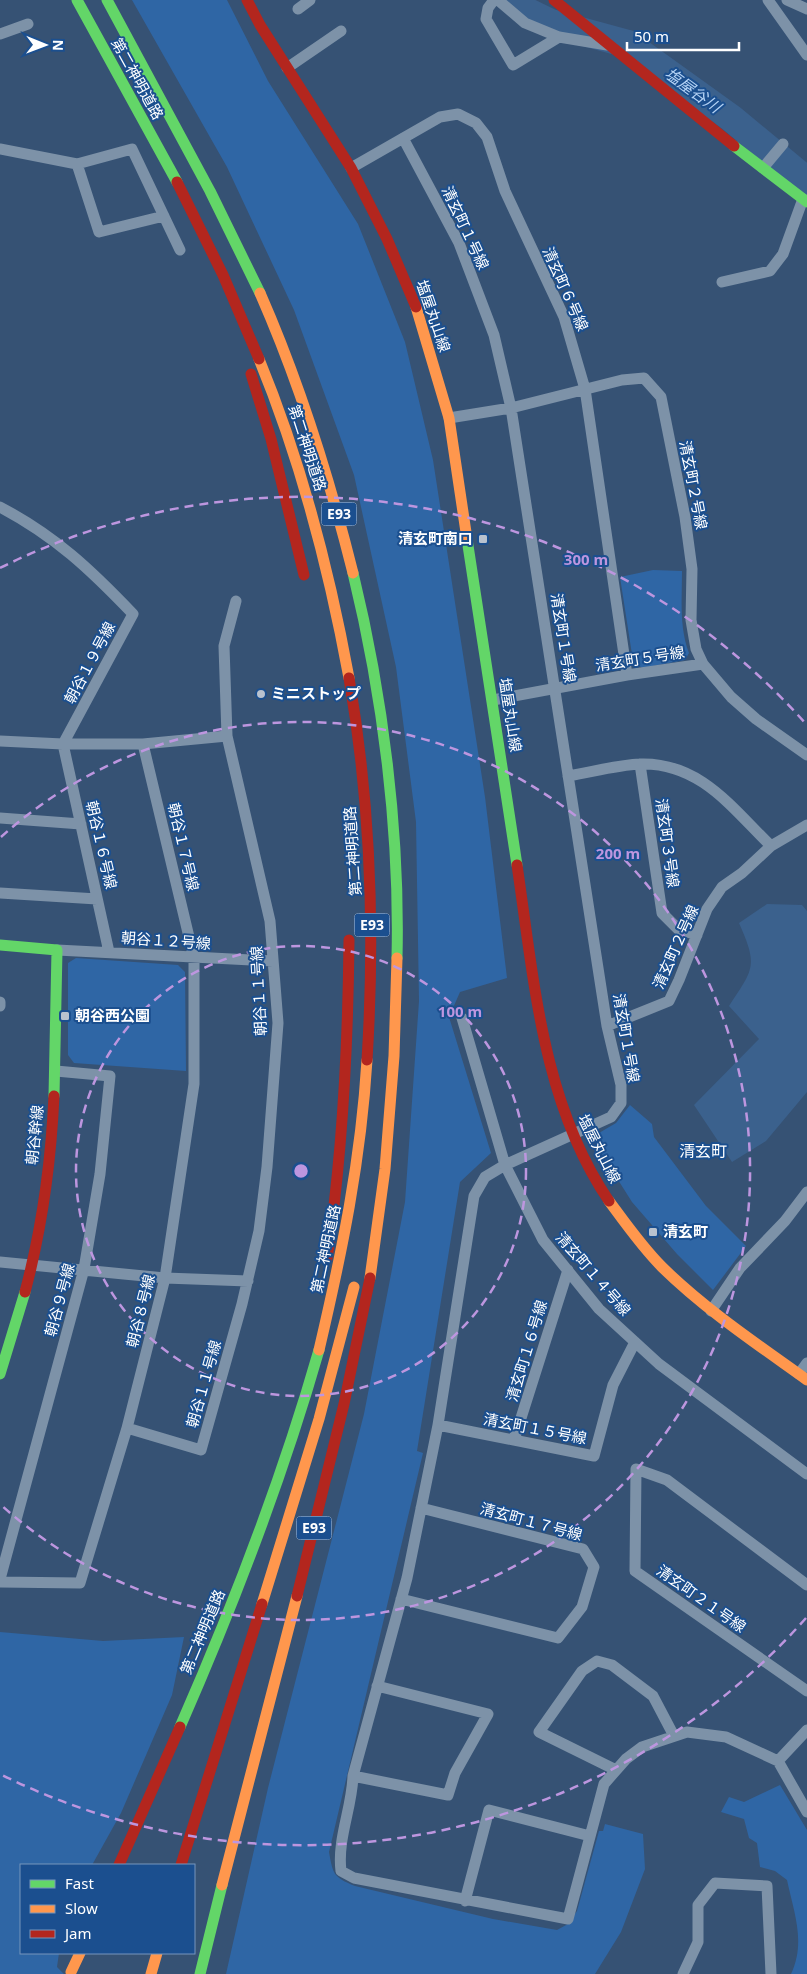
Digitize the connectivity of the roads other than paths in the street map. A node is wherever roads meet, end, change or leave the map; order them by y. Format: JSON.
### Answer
{"nodes":[{"id":1,"x":77,"y":0,"type":"edge"},
{"id":2,"x":106,"y":0,"type":"edge"},
{"id":3,"x":247,"y":0,"type":"edge"},
{"id":4,"x":310,"y":0,"type":"edge"},
{"id":5,"x":494,"y":0,"type":"edge"},
{"id":6,"x":498,"y":0,"type":"edge"},
{"id":7,"x":554,"y":0,"type":"edge"},
{"id":8,"x":768,"y":0,"type":"edge"},
{"id":9,"x":786,"y":0,"type":"edge"},
{"id":10,"x":298,"y":9,"type":"dead end"},
{"id":11,"x":807,"y":9,"type":"edge"},
{"id":12,"x":28,"y":24,"type":"dead end"},
{"id":13,"x":341,"y":31,"type":"dead end"},
{"id":14,"x":0,"y":34,"type":"edge"},
{"id":15,"x":559,"y":37,"type":"junction"},
{"id":16,"x":608,"y":46,"type":"junction"},
{"id":17,"x":807,"y":55,"type":"edge"},
{"id":18,"x":287,"y":68,"type":"junction"},
{"id":19,"x":404,"y":138,"type":"junction"},
{"id":20,"x":783,"y":144,"type":"dead end"},
{"id":21,"x":0,"y":149,"type":"edge"},
{"id":22,"x":77,"y":164,"type":"junction"},
{"id":23,"x":351,"y":168,"type":"junction"},
{"id":24,"x":763,"y":168,"type":"junction"},
{"id":25,"x":178,"y":185,"type":"junction"},
{"id":26,"x":805,"y":201,"type":"edge"},
{"id":27,"x":164,"y":216,"type":"junction"},
{"id":28,"x":180,"y":250,"type":"dead end"},
{"id":29,"x":722,"y":282,"type":"dead end"},
{"id":30,"x":585,"y":389,"type":"junction"},
{"id":31,"x":511,"y":408,"type":"junction"},
{"id":32,"x":449,"y":418,"type":"junction"},
{"id":33,"x":0,"y":507,"type":"edge"},
{"id":34,"x":304,"y":575,"type":"dead end"},
{"id":35,"x":236,"y":601,"type":"dead end"},
{"id":36,"x":704,"y":664,"type":"junction"},
{"id":37,"x":628,"y":675,"type":"junction"},
{"id":38,"x":556,"y":689,"type":"junction"},
{"id":39,"x":493,"y":700,"type":"junction"},
{"id":40,"x":226,"y":736,"type":"junction"},
{"id":41,"x":0,"y":740,"type":"edge"},
{"id":42,"x":63,"y":744,"type":"junction"},
{"id":43,"x":143,"y":744,"type":"junction"},
{"id":44,"x":807,"y":754,"type":"edge"},
{"id":45,"x":640,"y":764,"type":"junction"},
{"id":46,"x":568,"y":776,"type":"junction"},
{"id":47,"x":0,"y":818,"type":"edge"},
{"id":48,"x":81,"y":824,"type":"junction"},
{"id":49,"x":807,"y":825,"type":"edge"},
{"id":50,"x":771,"y":846,"type":"junction"},
{"id":51,"x":0,"y":893,"type":"edge"},
{"id":52,"x":98,"y":899,"type":"junction"},
{"id":53,"x":698,"y":935,"type":"junction"},
{"id":54,"x":349,"y":940,"type":"dead end"},
{"id":55,"x":0,"y":944,"type":"edge"},
{"id":56,"x":57,"y":950,"type":"junction"},
{"id":57,"x":109,"y":952,"type":"junction"},
{"id":58,"x":194,"y":958,"type":"junction"},
{"id":59,"x":273,"y":961,"type":"junction"},
{"id":60,"x":0,"y":1002,"type":"edge"},
{"id":61,"x":0,"y":1006,"type":"edge"},
{"id":62,"x":462,"y":1018,"type":"dead end"},
{"id":63,"x":607,"y":1026,"type":"junction"},
{"id":64,"x":56,"y":1071,"type":"junction"},
{"id":65,"x":392,"y":1075,"type":"junction"},
{"id":66,"x":572,"y":1135,"type":"junction"},
{"id":67,"x":505,"y":1165,"type":"junction"},
{"id":68,"x":807,"y":1192,"type":"edge"},
{"id":69,"x":361,"y":1253,"type":"dead end"},
{"id":70,"x":0,"y":1262,"type":"edge"},
{"id":71,"x":32,"y":1264,"type":"junction"},
{"id":72,"x":84,"y":1269,"type":"junction"},
{"id":73,"x":568,"y":1270,"type":"junction"},
{"id":74,"x":358,"y":1271,"type":"dead end"},
{"id":75,"x":165,"y":1278,"type":"junction"},
{"id":76,"x":248,"y":1281,"type":"junction"},
{"id":77,"x":711,"y":1311,"type":"junction"},
{"id":78,"x":635,"y":1342,"type":"junction"},
{"id":79,"x":807,"y":1363,"type":"edge"},
{"id":80,"x":0,"y":1374,"type":"edge"},
{"id":81,"x":803,"y":1377,"type":"edge"},
{"id":82,"x":299,"y":1416,"type":"junction"},
{"id":83,"x":438,"y":1425,"type":"junction"},
{"id":84,"x":127,"y":1428,"type":"junction"},
{"id":85,"x":514,"y":1440,"type":"junction"},
{"id":86,"x":807,"y":1474,"type":"edge"},
{"id":87,"x":421,"y":1508,"type":"junction"},
{"id":88,"x":0,"y":1580,"type":"edge"},
{"id":89,"x":807,"y":1585,"type":"edge"},
{"id":90,"x":401,"y":1599,"type":"junction"},
{"id":91,"x":377,"y":1686,"type":"junction"},
{"id":92,"x":807,"y":1691,"type":"edge"},
{"id":93,"x":807,"y":1730,"type":"edge"},
{"id":94,"x":674,"y":1736,"type":"junction"},
{"id":95,"x":778,"y":1761,"type":"junction"},
{"id":96,"x":616,"y":1770,"type":"junction"},
{"id":97,"x":353,"y":1776,"type":"junction"},
{"id":98,"x":807,"y":1812,"type":"edge"},
{"id":99,"x":590,"y":1836,"type":"junction"},
{"id":100,"x":119,"y":1864,"type":"edge"},
{"id":101,"x":181,"y":1864,"type":"edge"},
{"id":102,"x":466,"y":1900,"type":"junction"},
{"id":103,"x":80,"y":1954,"type":"edge"},
{"id":104,"x":157,"y":1954,"type":"edge"},
{"id":105,"x":71,"y":1972,"type":"dead end"},
{"id":106,"x":152,"y":1974,"type":"edge"},
{"id":107,"x":200,"y":1974,"type":"edge"},
{"id":108,"x":683,"y":1974,"type":"edge"},
{"id":109,"x":771,"y":1974,"type":"edge"}],
"edges":[{"from":1,"to":25,"type":"main road","name":"第二神明道路","number":"E93"},
{"from":2,"to":65,"type":"main road","name":"第二神明道路","number":"E93"},
{"from":3,"to":18,"type":"main road","name":"塩屋丸山線"},
{"from":4,"to":10,"type":"street"},
{"from":5,"to":15,"type":"street"},
{"from":6,"to":15,"type":"street"},
{"from":7,"to":16,"type":"main road"},
{"from":8,"to":17,"type":"street"},
{"from":9,"to":11,"type":"street"},
{"from":12,"to":14,"type":"street"},
{"from":13,"to":18,"type":"street"},
{"from":15,"to":16,"type":"street"},
{"from":16,"to":24,"type":"main road"},
{"from":18,"to":23,"type":"main road","name":"塩屋丸山線"},
{"from":19,"to":23,"type":"street","name":"清玄町６号線"},
{"from":19,"to":30,"type":"street","name":"清玄町６号線"},
{"from":19,"to":31,"type":"street","name":"清玄町１号線"},
{"from":20,"to":24,"type":"street"},
{"from":21,"to":22,"type":"street"},
{"from":22,"to":27,"type":"street"},
{"from":22,"to":27,"type":"street"},
{"from":23,"to":32,"type":"main road","name":"塩屋丸山線"},
{"from":24,"to":26,"type":"main road"},
{"from":25,"to":34,"type":"main road"},
{"from":25,"to":82,"type":"main road","name":"第二神明道路","number":"E93"},
{"from":26,"to":29,"type":"street"},
{"from":27,"to":28,"type":"street"},
{"from":30,"to":31,"type":"street","name":"清玄町２号線"},
{"from":30,"to":36,"type":"street","name":"清玄町２号線"},
{"from":30,"to":37,"type":"street","name":"清玄町６号線"},
{"from":31,"to":32,"type":"street","name":"清玄町２号線"},
{"from":31,"to":38,"type":"street","name":"清玄町１号線"},
{"from":32,"to":39,"type":"main road","name":"塩屋丸山線"},
{"from":33,"to":42,"type":"street","name":"朝谷１９号線"},
{"from":35,"to":40,"type":"street","name":"朝谷１１号線"},
{"from":36,"to":37,"type":"street","name":"清玄町５号線"},
{"from":36,"to":44,"type":"street","name":"清玄町２号線"},
{"from":37,"to":38,"type":"street","name":"清玄町５号線"},
{"from":38,"to":39,"type":"street","name":"清玄町５号線"},
{"from":38,"to":46,"type":"street","name":"清玄町１号線"},
{"from":39,"to":66,"type":"main road","name":"塩屋丸山線"},
{"from":40,"to":43,"type":"street"},
{"from":40,"to":59,"type":"street","name":"朝谷１１号線"},
{"from":41,"to":42,"type":"street"},
{"from":42,"to":43,"type":"street"},
{"from":42,"to":48,"type":"street","name":"朝谷１６号線"},
{"from":43,"to":58,"type":"street","name":"朝谷１７号線"},
{"from":45,"to":46,"type":"street"},
{"from":45,"to":50,"type":"street"},
{"from":45,"to":53,"type":"street","name":"清玄町３号線"},
{"from":46,"to":63,"type":"street","name":"清玄町１号線"},
{"from":47,"to":48,"type":"street"},
{"from":48,"to":52,"type":"street","name":"朝谷１６号線"},
{"from":49,"to":50,"type":"street","name":"清玄町２号線"},
{"from":50,"to":53,"type":"street","name":"清玄町２号線"},
{"from":51,"to":52,"type":"street"},
{"from":52,"to":57,"type":"street","name":"朝谷１６号線"},
{"from":53,"to":63,"type":"street","name":"清玄町２号線"},
{"from":54,"to":82,"type":"main road"},
{"from":55,"to":56,"type":"main road"},
{"from":56,"to":57,"type":"street","name":"朝谷１２号線"},
{"from":56,"to":64,"type":"main road","name":"朝谷幹線"},
{"from":57,"to":58,"type":"street","name":"朝谷１２号線"},
{"from":58,"to":59,"type":"street","name":"朝谷１２号線"},
{"from":58,"to":75,"type":"street","name":"朝谷８号線"},
{"from":59,"to":76,"type":"street","name":"朝谷１１号線"},
{"from":60,"to":61,"type":"street"},
{"from":62,"to":67,"type":"street","name":"清玄町１４号線"},
{"from":63,"to":66,"type":"street","name":"清玄町１号線"},
{"from":64,"to":71,"type":"main road","name":"朝谷幹線"},
{"from":64,"to":72,"type":"street","name":"朝谷９号線"},
{"from":65,"to":69,"type":"main road","name":"第二神明道路","number":"E93"},
{"from":65,"to":107,"type":"main road","name":"第二神明道路","number":"E93"},
{"from":66,"to":67,"type":"street","name":"清玄町１号線"},
{"from":66,"to":77,"type":"main road","name":"塩屋丸山線"},
{"from":67,"to":73,"type":"street","name":"清玄町１４号線"},
{"from":67,"to":83,"type":"street","name":"清玄町１号線"},
{"from":68,"to":77,"type":"street"},
{"from":70,"to":71,"type":"street"},
{"from":71,"to":72,"type":"street"},
{"from":71,"to":80,"type":"main road","name":"朝谷幹線"},
{"from":72,"to":75,"type":"street"},
{"from":72,"to":88,"type":"street","name":"朝谷９号線"},
{"from":73,"to":78,"type":"street","name":"清玄町１４号線"},
{"from":73,"to":85,"type":"street","name":"清玄町１６号線"},
{"from":74,"to":101,"type":"main road","number":"E93"},
{"from":75,"to":76,"type":"street"},
{"from":75,"to":84,"type":"street","name":"朝谷８号線"},
{"from":76,"to":84,"type":"street","name":"朝谷１１号線"},
{"from":77,"to":81,"type":"main road","name":"塩屋丸山線"},
{"from":78,"to":85,"type":"street","name":"清玄町１５号線"},
{"from":78,"to":86,"type":"street","name":"清玄町１４号線"},
{"from":79,"to":81,"type":"street"},
{"from":82,"to":100,"type":"main road","name":"第二神明道路","number":"E93"},
{"from":83,"to":85,"type":"street","name":"清玄町１５号線"},
{"from":83,"to":87,"type":"street","name":"清玄町１号線"},
{"from":84,"to":88,"type":"street","name":"朝谷８号線"},
{"from":87,"to":90,"type":"street","name":"清玄町１号線"},
{"from":87,"to":90,"type":"street","name":"清玄町１７号線"},
{"from":89,"to":92,"type":"street","name":"清玄町２１号線"},
{"from":90,"to":91,"type":"street","name":"清玄町１号線"},
{"from":91,"to":97,"type":"street","name":"清玄町１号線"},
{"from":91,"to":97,"type":"street"},
{"from":93,"to":95,"type":"street"},
{"from":94,"to":95,"type":"street"},
{"from":94,"to":96,"type":"street"},
{"from":94,"to":96,"type":"street"},
{"from":95,"to":98,"type":"street"},
{"from":96,"to":99,"type":"street"},
{"from":97,"to":102,"type":"street","name":"清玄町１号線"},
{"from":99,"to":102,"type":"street"},
{"from":99,"to":102,"type":"street"},
{"from":103,"to":105,"type":"main road"},
{"from":104,"to":106,"type":"main road"},
{"from":108,"to":109,"type":"street"}]}
